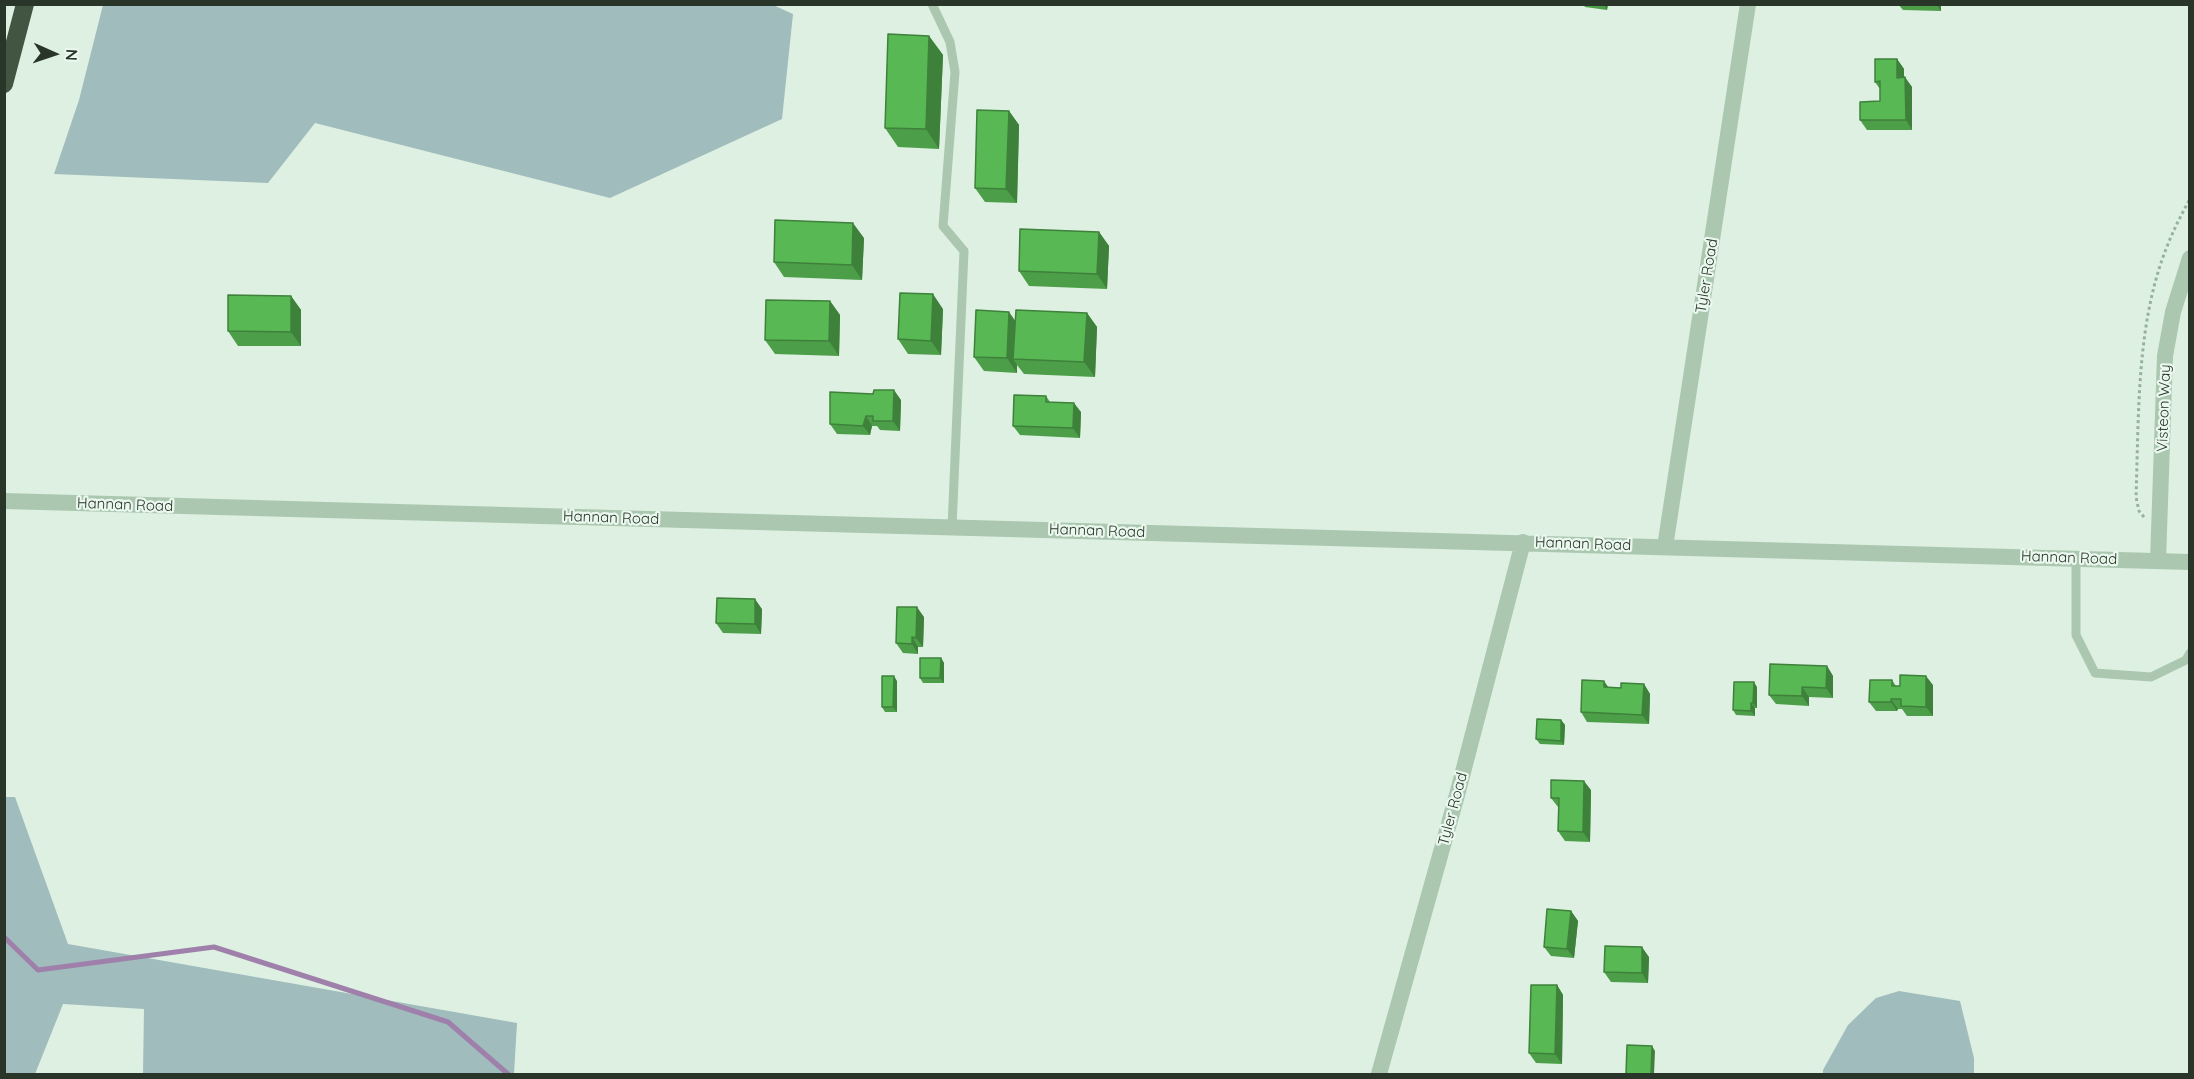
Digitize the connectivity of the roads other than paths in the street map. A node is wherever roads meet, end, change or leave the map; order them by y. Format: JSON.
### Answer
{"nodes":[{"id":1,"x":25,"y":4,"type":"edge"},
{"id":2,"x":932,"y":4,"type":"edge"},
{"id":3,"x":1748,"y":4,"type":"edge"},
{"id":4,"x":4,"y":84,"type":"edge"},
{"id":5,"x":2190,"y":258,"type":"edge"},
{"id":6,"x":4,"y":501,"type":"edge"},
{"id":7,"x":952,"y":527,"type":"junction"},
{"id":8,"x":1523,"y":542,"type":"junction"},
{"id":9,"x":1665,"y":547,"type":"junction"},
{"id":10,"x":2076,"y":558,"type":"junction"},
{"id":11,"x":2158,"y":561,"type":"junction"},
{"id":12,"x":2190,"y":562,"type":"edge"},
{"id":13,"x":2190,"y":653,"type":"edge"},
{"id":14,"x":1379,"y":1074,"type":"edge"}],
"edges":[{"from":1,"to":4,"type":"highway"},
{"from":2,"to":7,"type":"lane"},
{"from":3,"to":9,"type":"street","name":"Tyler Road"},
{"from":5,"to":11,"type":"street","name":"Visteon Way"},
{"from":6,"to":7,"type":"street","name":"Hannan Road"},
{"from":7,"to":8,"type":"street","name":"Hannan Road"},
{"from":8,"to":9,"type":"street","name":"Hannan Road"},
{"from":8,"to":14,"type":"street","name":"Tyler Road"},
{"from":9,"to":10,"type":"street","name":"Hannan Road"},
{"from":10,"to":11,"type":"street","name":"Hannan Road"},
{"from":10,"to":13,"type":"lane"},
{"from":11,"to":12,"type":"street","name":"Hannan Road"}]}
